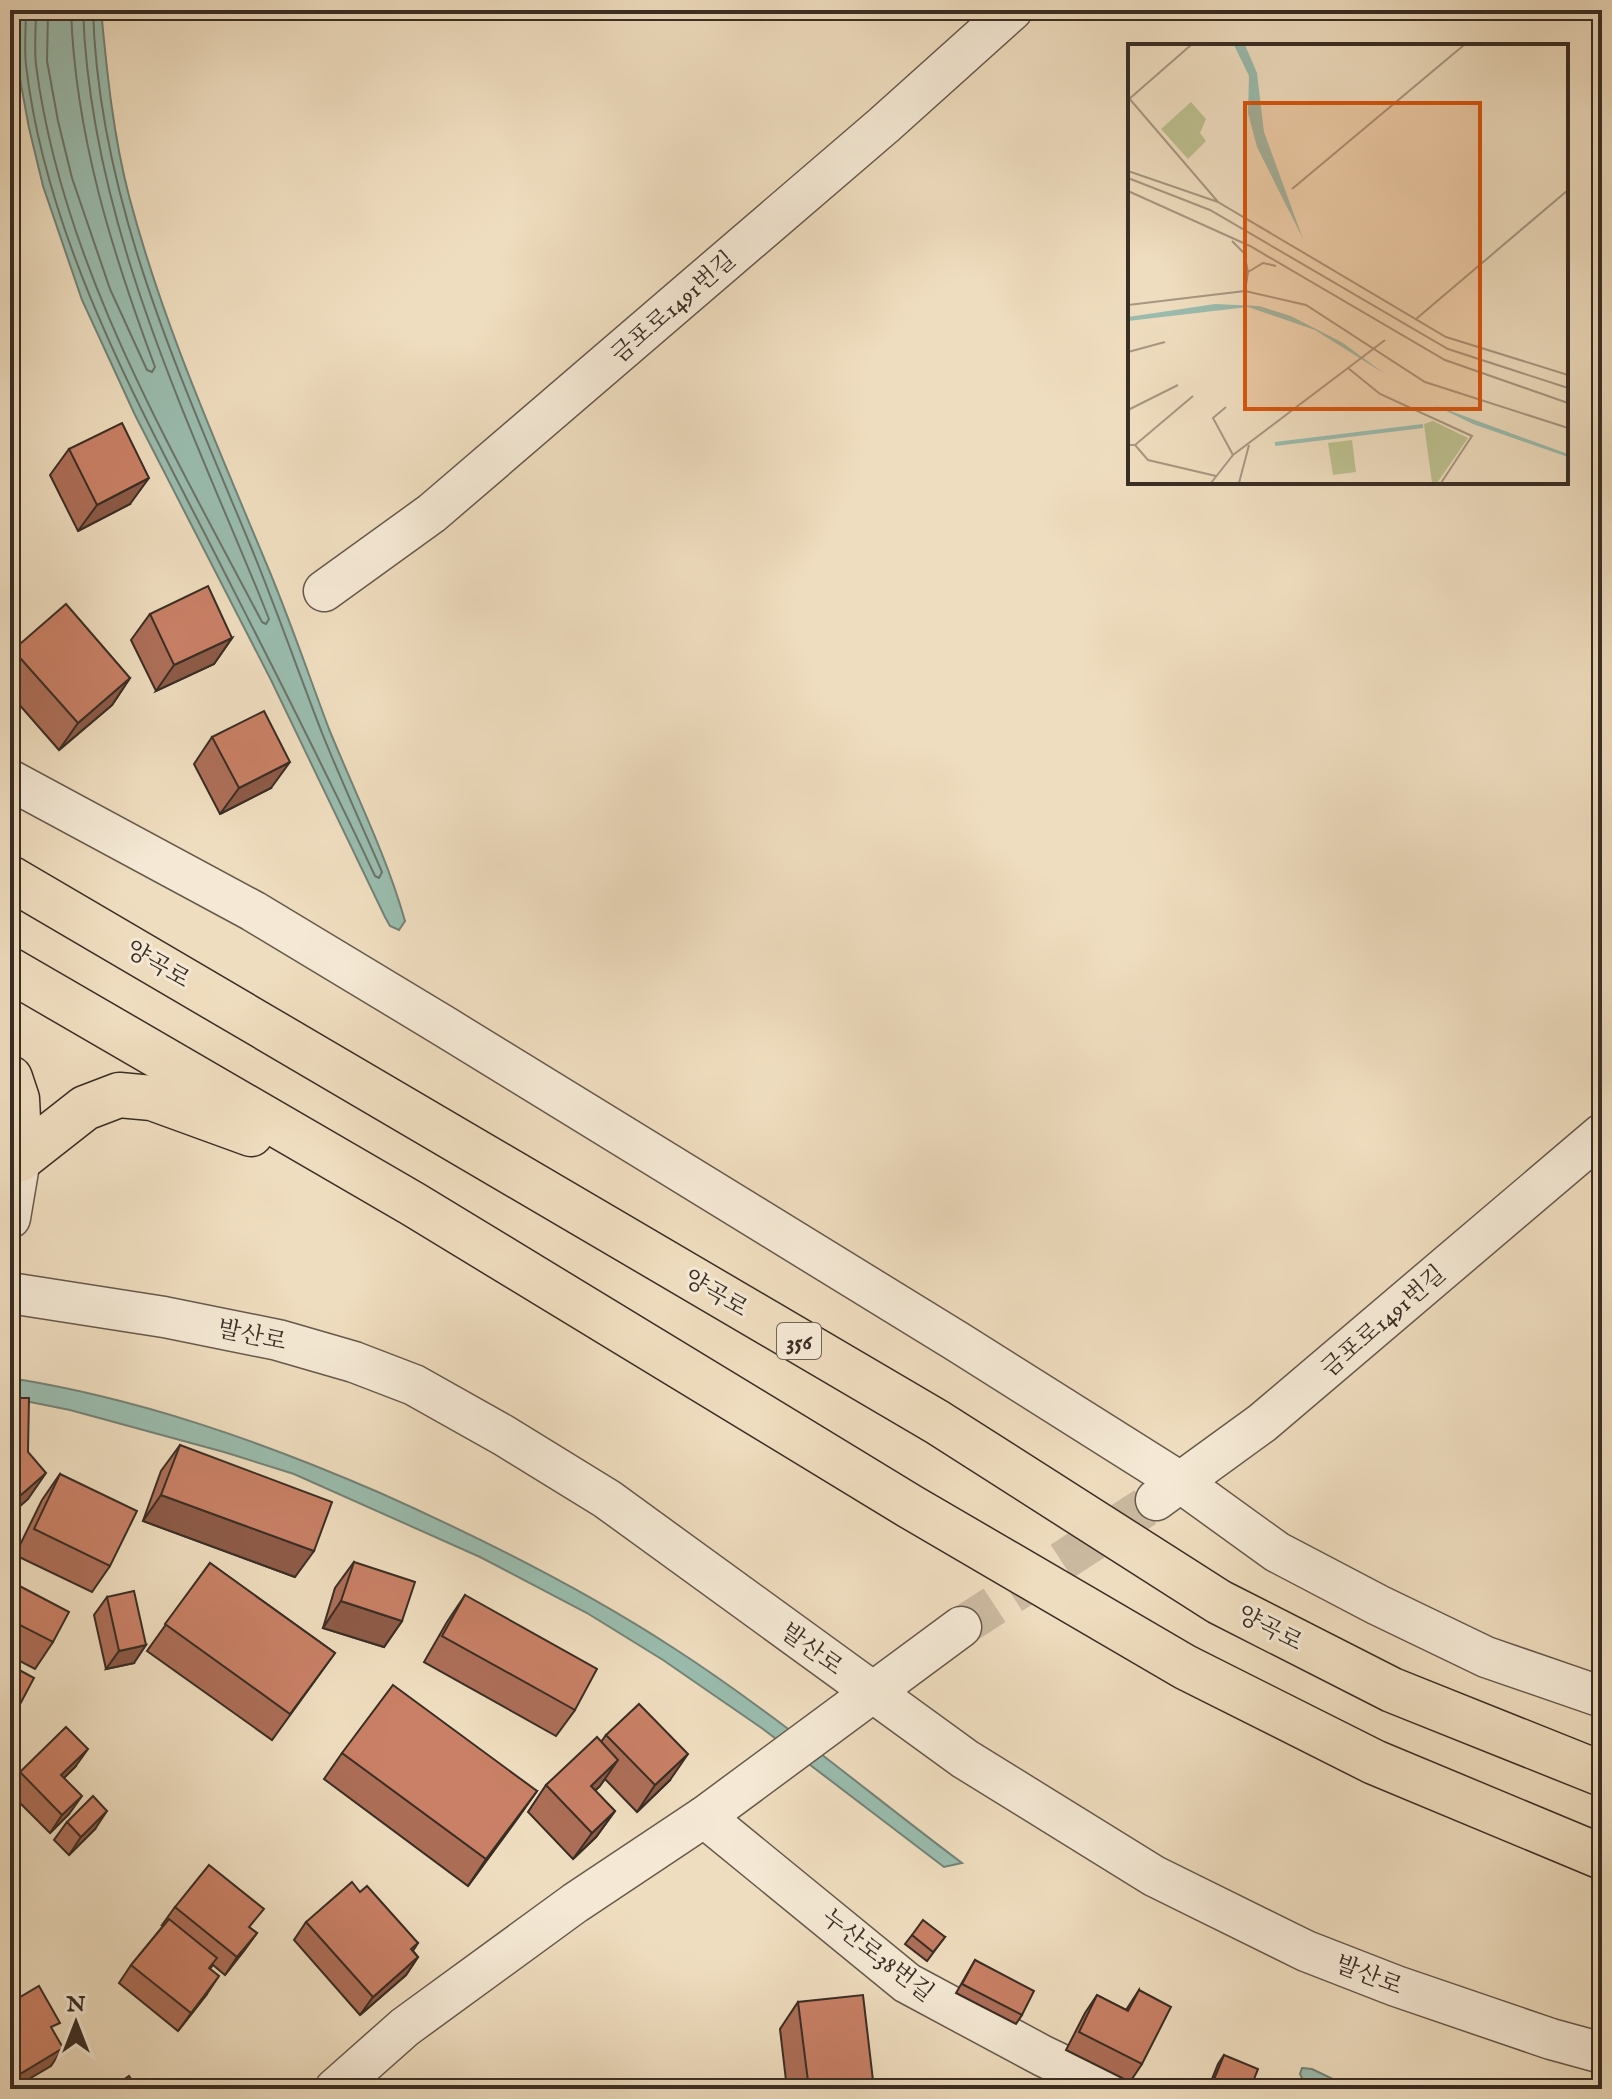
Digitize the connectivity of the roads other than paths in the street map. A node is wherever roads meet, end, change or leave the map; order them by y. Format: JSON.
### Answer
{"nodes":[{"id":1,"x":1012,"y":10,"type":"edge"},
{"id":2,"x":324,"y":591,"type":"dead end"},
{"id":3,"x":10,"y":780,"type":"edge"},
{"id":4,"x":10,"y":878,"type":"edge"},
{"id":5,"x":10,"y":970,"type":"edge"},
{"id":6,"x":10,"y":1078,"type":"edge"},
{"id":7,"x":1602,"y":1134,"type":"edge"},
{"id":8,"x":20,"y":1159,"type":"junction"},
{"id":9,"x":413,"y":1204,"type":"junction"},
{"id":10,"x":10,"y":1218,"type":"edge"},
{"id":11,"x":10,"y":1293,"type":"edge"},
{"id":12,"x":1168,"y":1491,"type":"junction"},
{"id":13,"x":961,"y":1627,"type":"tunnel mouth"},
{"id":14,"x":871,"y":1693,"type":"junction"},
{"id":15,"x":1602,"y":1697,"type":"edge"},
{"id":16,"x":1602,"y":1774,"type":"edge"},
{"id":17,"x":704,"y":1817,"type":"junction"},
{"id":18,"x":1602,"y":1857,"type":"edge"},
{"id":19,"x":1602,"y":2053,"type":"edge"},
{"id":20,"x":335,"y":2089,"type":"edge"},
{"id":21,"x":1112,"y":2089,"type":"edge"}],
"edges":[{"from":1,"to":2,"type":"street","name":"금포로1491번길"},
{"from":3,"to":12,"type":"street"},
{"from":4,"to":16,"type":"highway","name":"양곡로","number":"356"},
{"from":5,"to":9,"type":"highway"},
{"from":6,"to":8,"type":"highway"},
{"from":7,"to":12,"type":"street","name":"금포로1491번길"},
{"from":8,"to":9,"type":"highway"},
{"from":8,"to":10,"type":"street"},
{"from":9,"to":18,"type":"highway"},
{"from":11,"to":14,"type":"street","name":"발산로"},
{"from":12,"to":15,"type":"street"},
{"from":13,"to":14,"type":"street"},
{"from":14,"to":17,"type":"street"},
{"from":14,"to":19,"type":"street","name":"발산로"},
{"from":17,"to":20,"type":"street"},
{"from":17,"to":21,"type":"street","name":"누산로38번길"}]}
